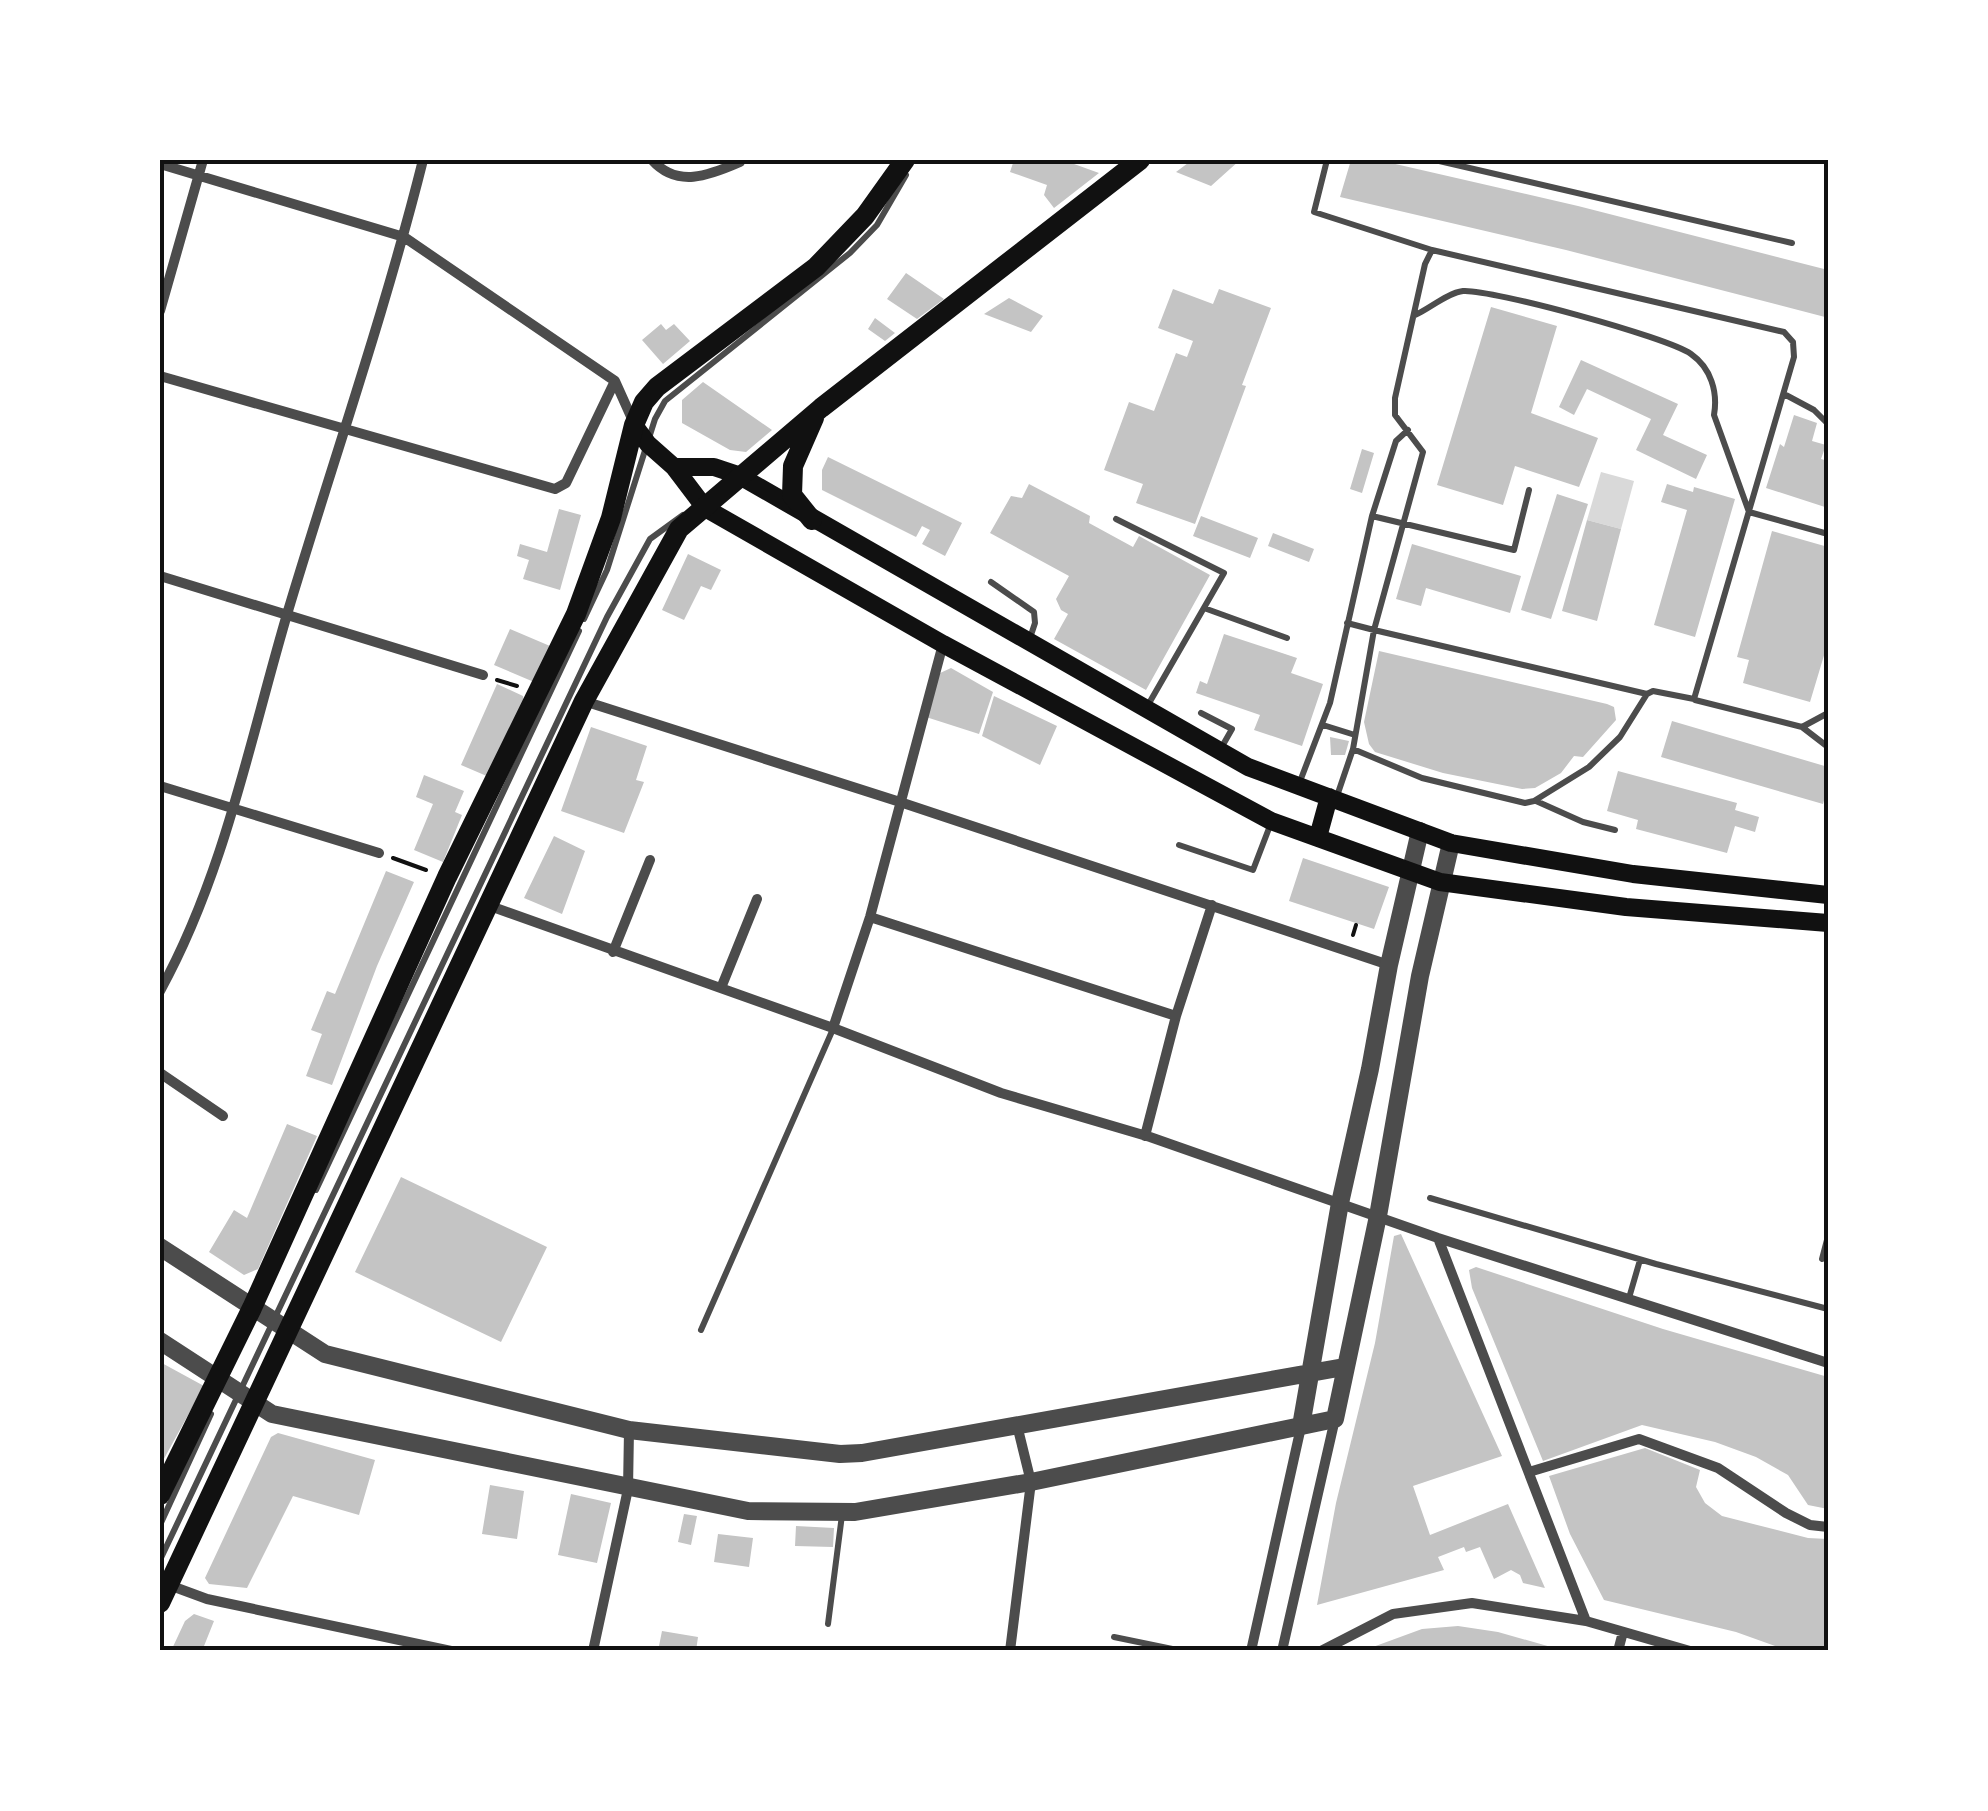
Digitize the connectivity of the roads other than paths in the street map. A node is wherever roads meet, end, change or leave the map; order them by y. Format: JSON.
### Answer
{"nodes":[{"id":1,"x":203,"y":160,"type":"edge"},
{"id":2,"x":422,"y":160,"type":"edge"},
{"id":3,"x":652,"y":160,"type":"edge"},
{"id":4,"x":909,"y":160,"type":"edge"},
{"id":5,"x":1140,"y":160,"type":"edge"},
{"id":6,"x":1327,"y":160,"type":"edge"},
{"id":7,"x":1435,"y":160,"type":"edge"},
{"id":8,"x":740,"y":162,"type":"edge"},
{"id":9,"x":160,"y":164,"type":"edge"},
{"id":10,"x":199,"y":174,"type":"junction"},
{"id":11,"x":404,"y":237,"type":"junction"},
{"id":12,"x":1792,"y":243,"type":"dead end"},
{"id":13,"x":1432,"y":250,"type":"junction"},
{"id":14,"x":160,"y":311,"type":"edge"},
{"id":15,"x":1414,"y":315,"type":"junction"},
{"id":16,"x":160,"y":376,"type":"edge"},
{"id":17,"x":615,"y":381,"type":"junction"},
{"id":18,"x":1783,"y":394,"type":"junction"},
{"id":19,"x":820,"y":408,"type":"junction"},
{"id":20,"x":1828,"y":424,"type":"edge"},
{"id":21,"x":634,"y":425,"type":"junction"},
{"id":22,"x":343,"y":430,"type":"junction"},
{"id":23,"x":1408,"y":430,"type":"junction"},
{"id":24,"x":648,"y":444,"type":"junction"},
{"id":25,"x":674,"y":466,"type":"junction"},
{"id":26,"x":738,"y":475,"type":"junction"},
{"id":27,"x":1529,"y":490,"type":"dead end"},
{"id":28,"x":705,"y":508,"type":"junction"},
{"id":29,"x":1750,"y":512,"type":"junction"},
{"id":30,"x":1372,"y":516,"type":"junction"},
{"id":31,"x":1116,"y":519,"type":"dead end"},
{"id":32,"x":812,"y":520,"type":"junction"},
{"id":33,"x":1403,"y":524,"type":"junction"},
{"id":34,"x":1828,"y":534,"type":"edge"},
{"id":35,"x":160,"y":576,"type":"edge"},
{"id":36,"x":991,"y":582,"type":"dead end"},
{"id":37,"x":1204,"y":608,"type":"junction"},
{"id":38,"x":287,"y":616,"type":"junction"},
{"id":39,"x":1347,"y":623,"type":"junction"},
{"id":40,"x":1374,"y":630,"type":"junction"},
{"id":41,"x":1287,"y":638,"type":"dead end"},
{"id":42,"x":1028,"y":642,"type":"junction"},
{"id":43,"x":943,"y":644,"type":"junction"},
{"id":44,"x":483,"y":675,"type":"road end"},
{"id":45,"x":1647,"y":694,"type":"junction"},
{"id":46,"x":1694,"y":700,"type":"junction"},
{"id":47,"x":584,"y":701,"type":"junction"},
{"id":48,"x":1146,"y":710,"type":"junction"},
{"id":49,"x":1201,"y":713,"type":"dead end"},
{"id":50,"x":1828,"y":713,"type":"edge"},
{"id":51,"x":1322,"y":725,"type":"junction"},
{"id":52,"x":1802,"y":727,"type":"junction"},
{"id":53,"x":1356,"y":735,"type":"junction"},
{"id":54,"x":1828,"y":747,"type":"edge"},
{"id":55,"x":1353,"y":749,"type":"junction"},
{"id":56,"x":1219,"y":751,"type":"junction"},
{"id":57,"x":160,"y":786,"type":"edge"},
{"id":58,"x":1298,"y":786,"type":"junction"},
{"id":59,"x":1333,"y":798,"type":"junction"},
{"id":60,"x":1534,"y":801,"type":"junction"},
{"id":61,"x":900,"y":802,"type":"junction"},
{"id":62,"x":233,"y":809,"type":"junction"},
{"id":63,"x":1271,"y":821,"type":"junction"},
{"id":64,"x":1616,"y":830,"type":"dead end"},
{"id":65,"x":1420,"y":832,"type":"junction"},
{"id":66,"x":1318,"y":838,"type":"junction"},
{"id":67,"x":1451,"y":843,"type":"junction"},
{"id":68,"x":1179,"y":845,"type":"dead end"},
{"id":69,"x":379,"y":854,"type":"road end"},
{"id":70,"x":650,"y":860,"type":"dead end"},
{"id":71,"x":1409,"y":870,"type":"junction"},
{"id":72,"x":1440,"y":882,"type":"junction"},
{"id":73,"x":1828,"y":895,"type":"edge"},
{"id":74,"x":756,"y":900,"type":"dead end"},
{"id":75,"x":1212,"y":905,"type":"junction"},
{"id":76,"x":490,"y":906,"type":"junction"},
{"id":77,"x":870,"y":917,"type":"junction"},
{"id":78,"x":1828,"y":923,"type":"edge"},
{"id":79,"x":614,"y":952,"type":"junction"},
{"id":80,"x":1388,"y":964,"type":"junction"},
{"id":81,"x":722,"y":988,"type":"junction"},
{"id":82,"x":160,"y":991,"type":"edge"},
{"id":83,"x":1176,"y":1016,"type":"junction"},
{"id":84,"x":833,"y":1028,"type":"junction"},
{"id":85,"x":160,"y":1073,"type":"edge"},
{"id":86,"x":223,"y":1116,"type":"dead end"},
{"id":87,"x":1145,"y":1136,"type":"junction"},
{"id":88,"x":1430,"y":1198,"type":"dead end"},
{"id":89,"x":1340,"y":1203,"type":"junction"},
{"id":90,"x":1378,"y":1216,"type":"junction"},
{"id":91,"x":1828,"y":1236,"type":"edge"},
{"id":92,"x":1438,"y":1238,"type":"junction"},
{"id":93,"x":160,"y":1247,"type":"edge"},
{"id":94,"x":1822,"y":1259,"type":"dead end"},
{"id":95,"x":1640,"y":1260,"type":"junction"},
{"id":96,"x":1628,"y":1299,"type":"junction"},
{"id":97,"x":1828,"y":1309,"type":"edge"},
{"id":98,"x":261,"y":1314,"type":"junction"},
{"id":99,"x":701,"y":1330,"type":"dead end"},
{"id":100,"x":290,"y":1332,"type":"junction"},
{"id":101,"x":160,"y":1342,"type":"edge"},
{"id":102,"x":1828,"y":1363,"type":"edge"},
{"id":103,"x":1344,"y":1366,"type":"junction"},
{"id":104,"x":1311,"y":1373,"type":"junction"},
{"id":105,"x":226,"y":1386,"type":"junction"},
{"id":106,"x":255,"y":1406,"type":"junction"},
{"id":107,"x":1335,"y":1418,"type":"junction"},
{"id":108,"x":1018,"y":1425,"type":"junction"},
{"id":109,"x":1301,"y":1426,"type":"junction"},
{"id":110,"x":629,"y":1430,"type":"junction"},
{"id":111,"x":1529,"y":1472,"type":"junction"},
{"id":112,"x":1031,"y":1482,"type":"junction"},
{"id":113,"x":628,"y":1489,"type":"junction"},
{"id":114,"x":160,"y":1495,"type":"edge"},
{"id":115,"x":842,"y":1513,"type":"junction"},
{"id":116,"x":160,"y":1526,"type":"edge"},
{"id":117,"x":1828,"y":1527,"type":"edge"},
{"id":118,"x":160,"y":1560,"type":"edge"},
{"id":119,"x":164,"y":1594,"type":"edge"},
{"id":120,"x":1586,"y":1621,"type":"junction"},
{"id":121,"x":828,"y":1624,"type":"dead end"},
{"id":122,"x":1623,"y":1632,"type":"junction"},
{"id":123,"x":1114,"y":1637,"type":"dead end"},
{"id":124,"x":432,"y":1649,"type":"edge"},
{"id":125,"x":451,"y":1651,"type":"edge"},
{"id":126,"x":593,"y":1651,"type":"edge"},
{"id":127,"x":1010,"y":1651,"type":"edge"},
{"id":128,"x":1182,"y":1651,"type":"edge"},
{"id":129,"x":1251,"y":1651,"type":"edge"},
{"id":130,"x":1282,"y":1651,"type":"edge"},
{"id":131,"x":1321,"y":1651,"type":"edge"},
{"id":132,"x":1618,"y":1651,"type":"edge"},
{"id":133,"x":1690,"y":1651,"type":"edge"}],
"edges":[{"from":1,"to":10,"type":"street"},
{"from":2,"to":11,"type":"street"},
{"from":3,"to":8,"type":"street"},
{"from":4,"to":21,"type":"main road"},
{"from":4,"to":24,"type":"lane"},
{"from":5,"to":19,"type":"main road"},
{"from":6,"to":13,"type":"lane"},
{"from":7,"to":12,"type":"lane"},
{"from":9,"to":10,"type":"street"},
{"from":10,"to":11,"type":"street"},
{"from":10,"to":14,"type":"street"},
{"from":11,"to":17,"type":"street"},
{"from":11,"to":22,"type":"street"},
{"from":13,"to":15,"type":"lane"},
{"from":13,"to":18,"type":"lane"},
{"from":15,"to":23,"type":"lane"},
{"from":15,"to":29,"type":"lane"},
{"from":16,"to":22,"type":"street"},
{"from":17,"to":21,"type":"street"},
{"from":17,"to":22,"type":"street"},
{"from":18,"to":20,"type":"lane"},
{"from":18,"to":29,"type":"lane"},
{"from":19,"to":26,"type":"main road"},
{"from":19,"to":32,"type":"main road"},
{"from":21,"to":24,"type":"main road"},
{"from":21,"to":98,"type":"main road"},
{"from":22,"to":38,"type":"street"},
{"from":23,"to":30,"type":"lane"},
{"from":23,"to":33,"type":"lane"},
{"from":24,"to":25,"type":"main road"},
{"from":24,"to":98,"type":"lane"},
{"from":25,"to":26,"type":"main road"},
{"from":25,"to":28,"type":"main road"},
{"from":26,"to":28,"type":"main road"},
{"from":26,"to":32,"type":"main road"},
{"from":27,"to":33,"type":"lane"},
{"from":28,"to":43,"type":"main road"},
{"from":28,"to":47,"type":"main road"},
{"from":28,"to":98,"type":"lane"},
{"from":29,"to":34,"type":"lane"},
{"from":29,"to":46,"type":"lane"},
{"from":30,"to":33,"type":"lane"},
{"from":30,"to":39,"type":"lane"},
{"from":31,"to":37,"type":"lane"},
{"from":32,"to":42,"type":"main road"},
{"from":33,"to":40,"type":"lane"},
{"from":35,"to":38,"type":"street"},
{"from":36,"to":42,"type":"lane"},
{"from":37,"to":41,"type":"lane"},
{"from":37,"to":48,"type":"lane"},
{"from":38,"to":44,"type":"street"},
{"from":38,"to":62,"type":"street"},
{"from":39,"to":40,"type":"lane"},
{"from":39,"to":51,"type":"lane"},
{"from":40,"to":45,"type":"lane"},
{"from":40,"to":53,"type":"lane"},
{"from":42,"to":48,"type":"main road"},
{"from":43,"to":61,"type":"street"},
{"from":43,"to":63,"type":"main road"},
{"from":45,"to":46,"type":"lane"},
{"from":45,"to":60,"type":"lane"},
{"from":46,"to":52,"type":"lane"},
{"from":47,"to":61,"type":"street"},
{"from":47,"to":76,"type":"main road"},
{"from":48,"to":56,"type":"main road"},
{"from":49,"to":56,"type":"lane"},
{"from":50,"to":52,"type":"lane"},
{"from":51,"to":53,"type":"lane"},
{"from":51,"to":58,"type":"lane"},
{"from":52,"to":54,"type":"lane"},
{"from":53,"to":55,"type":"lane"},
{"from":55,"to":59,"type":"lane"},
{"from":55,"to":60,"type":"lane"},
{"from":56,"to":58,"type":"main road"},
{"from":57,"to":62,"type":"street"},
{"from":58,"to":59,"type":"main road"},
{"from":59,"to":65,"type":"main road"},
{"from":59,"to":66,"type":"main road"},
{"from":60,"to":64,"type":"lane"},
{"from":61,"to":75,"type":"street"},
{"from":61,"to":77,"type":"street"},
{"from":62,"to":69,"type":"street"},
{"from":62,"to":82,"type":"street"},
{"from":63,"to":66,"type":"main road"},
{"from":63,"to":68,"type":"lane"},
{"from":65,"to":67,"type":"main road"},
{"from":65,"to":71,"type":"street"},
{"from":66,"to":71,"type":"main road"},
{"from":67,"to":72,"type":"street"},
{"from":67,"to":73,"type":"main road"},
{"from":70,"to":79,"type":"street"},
{"from":71,"to":72,"type":"main road"},
{"from":71,"to":80,"type":"street"},
{"from":72,"to":78,"type":"main road"},
{"from":72,"to":90,"type":"street"},
{"from":74,"to":81,"type":"street"},
{"from":75,"to":80,"type":"street"},
{"from":75,"to":83,"type":"street"},
{"from":76,"to":79,"type":"street"},
{"from":76,"to":100,"type":"main road"},
{"from":77,"to":83,"type":"street"},
{"from":77,"to":84,"type":"street"},
{"from":79,"to":81,"type":"street"},
{"from":80,"to":89,"type":"street"},
{"from":81,"to":84,"type":"street"},
{"from":83,"to":87,"type":"street"},
{"from":84,"to":87,"type":"street"},
{"from":84,"to":99,"type":"lane"},
{"from":85,"to":86,"type":"street"},
{"from":87,"to":89,"type":"street"},
{"from":88,"to":95,"type":"lane"},
{"from":89,"to":90,"type":"street"},
{"from":89,"to":104,"type":"street"},
{"from":90,"to":92,"type":"street"},
{"from":90,"to":103,"type":"street"},
{"from":91,"to":94,"type":"lane"},
{"from":92,"to":96,"type":"street"},
{"from":92,"to":111,"type":"street"},
{"from":93,"to":98,"type":"street"},
{"from":95,"to":96,"type":"lane"},
{"from":95,"to":97,"type":"lane"},
{"from":96,"to":102,"type":"street"},
{"from":98,"to":100,"type":"street"},
{"from":98,"to":105,"type":"main road"},
{"from":100,"to":106,"type":"main road"},
{"from":100,"to":110,"type":"street"},
{"from":101,"to":105,"type":"street"},
{"from":103,"to":104,"type":"street"},
{"from":103,"to":107,"type":"street"},
{"from":104,"to":108,"type":"street"},
{"from":104,"to":109,"type":"street"},
{"from":105,"to":106,"type":"street"},
{"from":105,"to":114,"type":"main road"},
{"from":105,"to":116,"type":"lane"},
{"from":105,"to":118,"type":"lane"},
{"from":106,"to":113,"type":"street"},
{"from":106,"to":119,"type":"main road"},
{"from":107,"to":109,"type":"street"},
{"from":107,"to":130,"type":"street"},
{"from":108,"to":110,"type":"street"},
{"from":108,"to":112,"type":"street"},
{"from":109,"to":112,"type":"street"},
{"from":109,"to":129,"type":"street"},
{"from":110,"to":113,"type":"street"},
{"from":111,"to":117,"type":"street"},
{"from":111,"to":120,"type":"street"},
{"from":112,"to":115,"type":"street"},
{"from":112,"to":127,"type":"street"},
{"from":113,"to":115,"type":"street"},
{"from":113,"to":126,"type":"street"},
{"from":115,"to":121,"type":"lane"},
{"from":119,"to":124,"type":"street"},
{"from":120,"to":122,"type":"street"},
{"from":120,"to":131,"type":"street"},
{"from":122,"to":132,"type":"street"},
{"from":122,"to":133,"type":"street"},
{"from":123,"to":128,"type":"lane"},
{"from":124,"to":125,"type":"street"}]}
